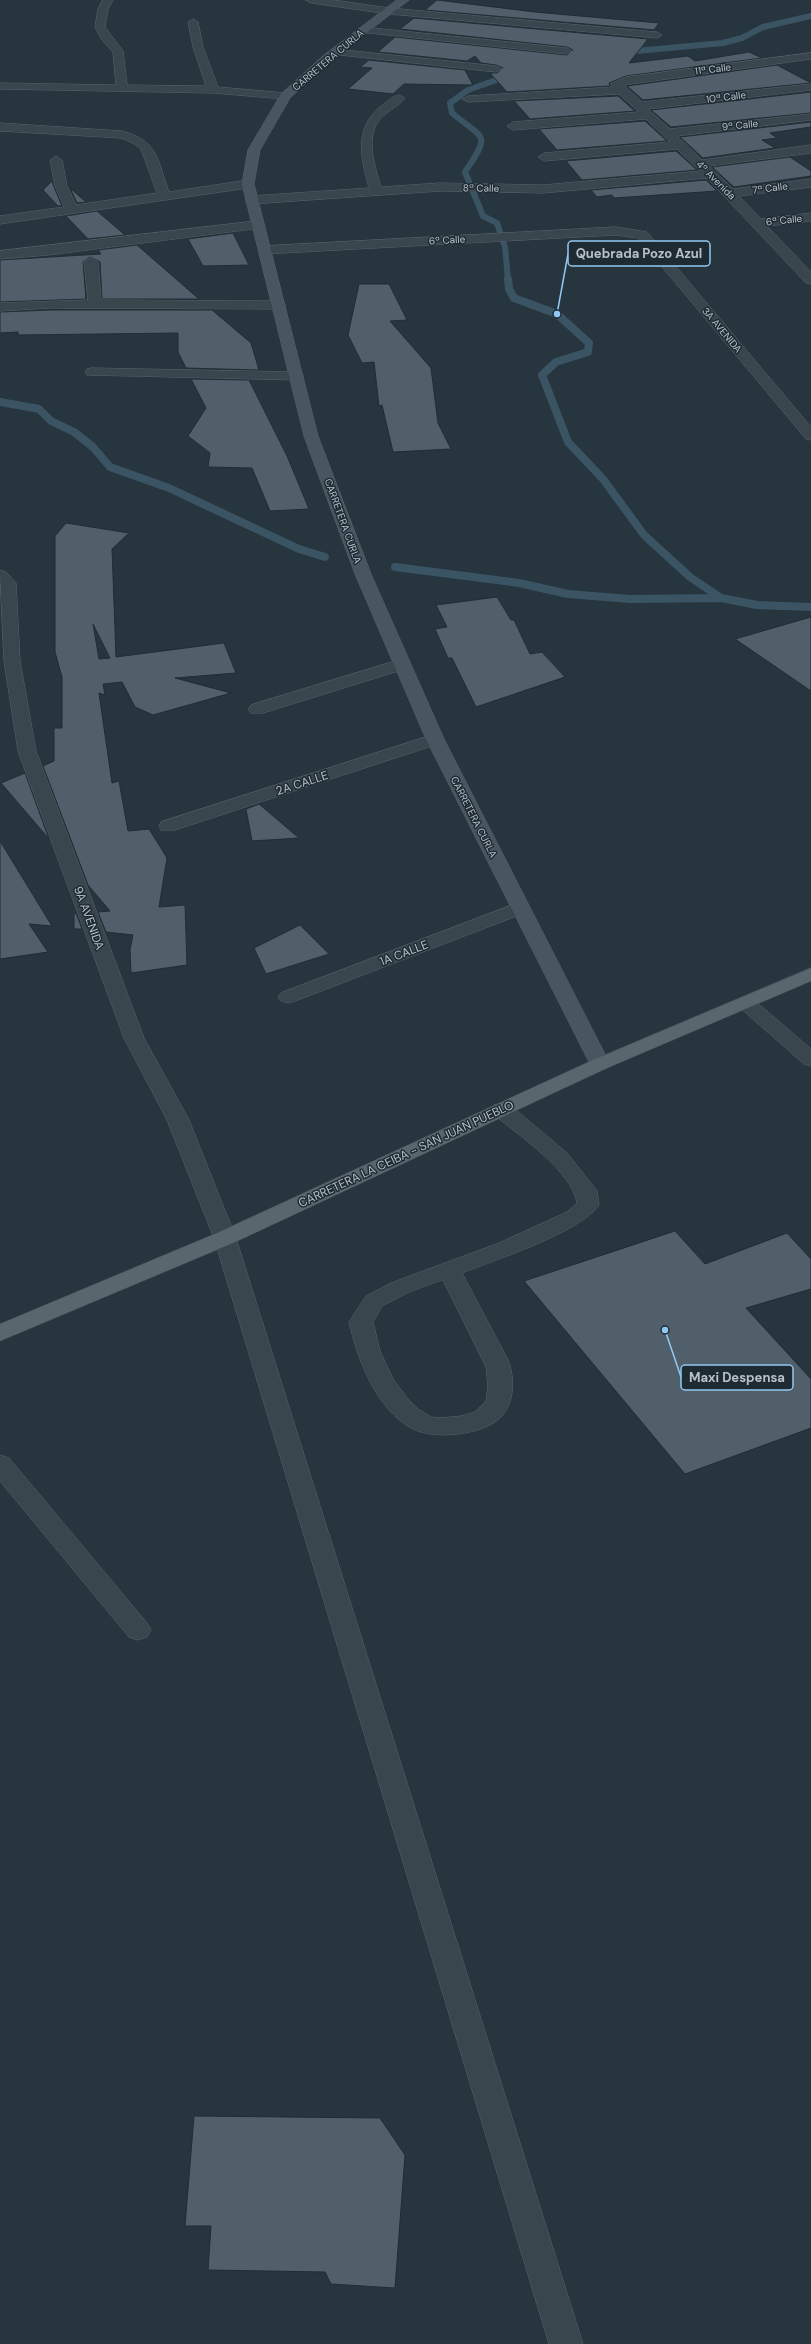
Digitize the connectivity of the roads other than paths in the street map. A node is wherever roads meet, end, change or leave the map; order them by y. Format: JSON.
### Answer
{"nodes":[{"id":1,"x":108,"y":0,"type":"edge"},
{"id":2,"x":311,"y":0,"type":"edge"},
{"id":3,"x":404,"y":0,"type":"edge"},
{"id":4,"x":389,"y":11,"type":"junction"},
{"id":5,"x":193,"y":22,"type":"dead end"},
{"id":6,"x":363,"y":30,"type":"junction"},
{"id":7,"x":657,"y":35,"type":"dead end"},
{"id":8,"x":566,"y":51,"type":"dead end"},
{"id":9,"x":335,"y":52,"type":"junction"},
{"id":10,"x":811,"y":56,"type":"edge"},
{"id":11,"x":496,"y":69,"type":"dead end"},
{"id":12,"x":0,"y":86,"type":"edge"},
{"id":13,"x":619,"y":87,"type":"junction"},
{"id":14,"x":811,"y":87,"type":"edge"},
{"id":15,"x":122,"y":88,"type":"junction"},
{"id":16,"x":213,"y":90,"type":"junction"},
{"id":17,"x":285,"y":96,"type":"junction"},
{"id":18,"x":399,"y":98,"type":"dead end"},
{"id":19,"x":468,"y":99,"type":"dead end"},
{"id":20,"x":644,"y":111,"type":"junction"},
{"id":21,"x":811,"y":117,"type":"edge"},
{"id":22,"x":513,"y":126,"type":"dead end"},
{"id":23,"x":0,"y":127,"type":"edge"},
{"id":24,"x":668,"y":133,"type":"junction"},
{"id":25,"x":680,"y":145,"type":"junction"},
{"id":26,"x":811,"y":149,"type":"edge"},
{"id":27,"x":544,"y":157,"type":"dead end"},
{"id":28,"x":56,"y":160,"type":"dead end"},
{"id":29,"x":699,"y":164,"type":"junction"},
{"id":30,"x":711,"y":174,"type":"junction"},
{"id":31,"x":811,"y":183,"type":"edge"},
{"id":32,"x":248,"y":184,"type":"junction"},
{"id":33,"x":376,"y":191,"type":"junction"},
{"id":34,"x":730,"y":193,"type":"junction"},
{"id":35,"x":164,"y":195,"type":"junction"},
{"id":36,"x":251,"y":200,"type":"junction"},
{"id":37,"x":72,"y":210,"type":"junction"},
{"id":38,"x":811,"y":217,"type":"edge"},
{"id":39,"x":0,"y":220,"type":"edge"},
{"id":40,"x":757,"y":223,"type":"junction"},
{"id":41,"x":257,"y":225,"type":"junction"},
{"id":42,"x":629,"y":232,"type":"joint"},
{"id":43,"x":264,"y":250,"type":"junction"},
{"id":44,"x":803,"y":253,"type":"dead end"},
{"id":45,"x":788,"y":254,"type":"junction"},
{"id":46,"x":0,"y":255,"type":"edge"},
{"id":47,"x":91,"y":262,"type":"dead end"},
{"id":48,"x":811,"y":280,"type":"edge"},
{"id":49,"x":95,"y":304,"type":"junction"},
{"id":50,"x":279,"y":305,"type":"junction"},
{"id":51,"x":0,"y":307,"type":"edge"},
{"id":52,"x":92,"y":372,"type":"dead end"},
{"id":53,"x":297,"y":376,"type":"junction"},
{"id":54,"x":811,"y":436,"type":"edge"},
{"id":55,"x":4,"y":579,"type":"edge"},
{"id":56,"x":402,"y":664,"type":"junction"},
{"id":57,"x":256,"y":709,"type":"dead end"},
{"id":58,"x":435,"y":739,"type":"junction"},
{"id":59,"x":168,"y":826,"type":"dead end"},
{"id":60,"x":520,"y":908,"type":"junction"},
{"id":61,"x":811,"y":974,"type":"edge"},
{"id":62,"x":288,"y":997,"type":"dead end"},
{"id":63,"x":746,"y":1003,"type":"junction"},
{"id":64,"x":811,"y":1060,"type":"edge"},
{"id":65,"x":600,"y":1064,"type":"junction"},
{"id":66,"x":502,"y":1110,"type":"junction"},
{"id":67,"x":225,"y":1238,"type":"junction"},
{"id":68,"x":449,"y":1269,"type":"junction"},
{"id":69,"x":0,"y":1333,"type":"edge"},
{"id":70,"x":0,"y":1464,"type":"edge"},
{"id":71,"x":138,"y":1630,"type":"dead end"},
{"id":72,"x":566,"y":2344,"type":"edge"}],
"edges":[{"from":1,"to":15,"type":"street"},
{"from":2,"to":4,"type":"street"},
{"from":3,"to":4,"type":"main road","name":"CARRETERA CURLA"},
{"from":4,"to":6,"type":"main road","name":"CARRETERA CURLA"},
{"from":4,"to":7,"type":"street"},
{"from":5,"to":16,"type":"street"},
{"from":6,"to":8,"type":"street"},
{"from":6,"to":9,"type":"main road","name":"CARRETERA CURLA"},
{"from":9,"to":11,"type":"street"},
{"from":9,"to":17,"type":"main road","name":"CARRETERA CURLA"},
{"from":10,"to":13,"type":"street","name":"11ª Calle"},
{"from":12,"to":15,"type":"street"},
{"from":13,"to":19,"type":"street","name":"11ª Calle"},
{"from":13,"to":20,"type":"street","name":"4ª Avenida"},
{"from":14,"to":20,"type":"street","name":"10ª Calle"},
{"from":15,"to":16,"type":"street"},
{"from":16,"to":17,"type":"street"},
{"from":17,"to":32,"type":"main road","name":"CARRETERA CURLA"},
{"from":18,"to":33,"type":"street"},
{"from":20,"to":22,"type":"street","name":"10ª Calle"},
{"from":20,"to":24,"type":"street","name":"4ª Avenida"},
{"from":21,"to":24,"type":"street","name":"9ª Calle"},
{"from":23,"to":35,"type":"street"},
{"from":24,"to":25,"type":"street","name":"4ª Avenida"},
{"from":25,"to":27,"type":"street"},
{"from":25,"to":29,"type":"street","name":"4ª Avenida"},
{"from":26,"to":29,"type":"street"},
{"from":28,"to":37,"type":"street"},
{"from":29,"to":30,"type":"street","name":"4ª Avenida"},
{"from":30,"to":33,"type":"street","name":"8ª Calle"},
{"from":30,"to":34,"type":"street","name":"4ª Avenida"},
{"from":31,"to":34,"type":"street","name":"7ª Calle"},
{"from":32,"to":35,"type":"street"},
{"from":32,"to":36,"type":"main road","name":"CARRETERA CURLA"},
{"from":33,"to":36,"type":"street","name":"8ª Calle"},
{"from":34,"to":40,"type":"street","name":"4ª Avenida"},
{"from":35,"to":37,"type":"street"},
{"from":36,"to":41,"type":"main road","name":"CARRETERA CURLA"},
{"from":37,"to":39,"type":"street"},
{"from":38,"to":40,"type":"street","name":"6ª Calle"},
{"from":40,"to":45,"type":"street","name":"4ª Avenida"},
{"from":41,"to":43,"type":"main road","name":"CARRETERA CURLA"},
{"from":41,"to":46,"type":"street"},
{"from":42,"to":43,"type":"street","name":"6ª Calle"},
{"from":42,"to":54,"type":"street","name":"3A AVENIDA"},
{"from":43,"to":50,"type":"main road","name":"CARRETERA CURLA"},
{"from":44,"to":45,"type":"street"},
{"from":45,"to":48,"type":"street","name":"4ª Avenida"},
{"from":47,"to":49,"type":"street"},
{"from":49,"to":50,"type":"street"},
{"from":49,"to":51,"type":"street"},
{"from":50,"to":53,"type":"main road","name":"CARRETERA CURLA"},
{"from":52,"to":53,"type":"street"},
{"from":53,"to":56,"type":"main road","name":"CARRETERA CURLA"},
{"from":55,"to":67,"type":"street","name":"9A AVENIDA"},
{"from":56,"to":57,"type":"street"},
{"from":56,"to":58,"type":"main road","name":"CARRETERA CURLA"},
{"from":58,"to":59,"type":"street","name":"2A CALLE"},
{"from":58,"to":60,"type":"main road","name":"CARRETERA CURLA"},
{"from":60,"to":62,"type":"street","name":"1A CALLE"},
{"from":60,"to":65,"type":"main road","name":"CARRETERA CURLA"},
{"from":61,"to":63,"type":"main road","name":"CARRETERA LA CEIBA - SAN JUAN PUEBLO"},
{"from":63,"to":64,"type":"street"},
{"from":63,"to":65,"type":"main road","name":"CARRETERA LA CEIBA - SAN JUAN PUEBLO"},
{"from":65,"to":66,"type":"main road","name":"CARRETERA LA CEIBA - SAN JUAN PUEBLO"},
{"from":66,"to":67,"type":"main road","name":"CARRETERA LA CEIBA - SAN JUAN PUEBLO"},
{"from":66,"to":68,"type":"street"},
{"from":67,"to":69,"type":"main road","name":"CARRETERA LA CEIBA - SAN JUAN PUEBLO"},
{"from":67,"to":72,"type":"street","name":"9A AVENIDA"},
{"from":68,"to":68,"type":"street"},
{"from":70,"to":71,"type":"street"}]}
